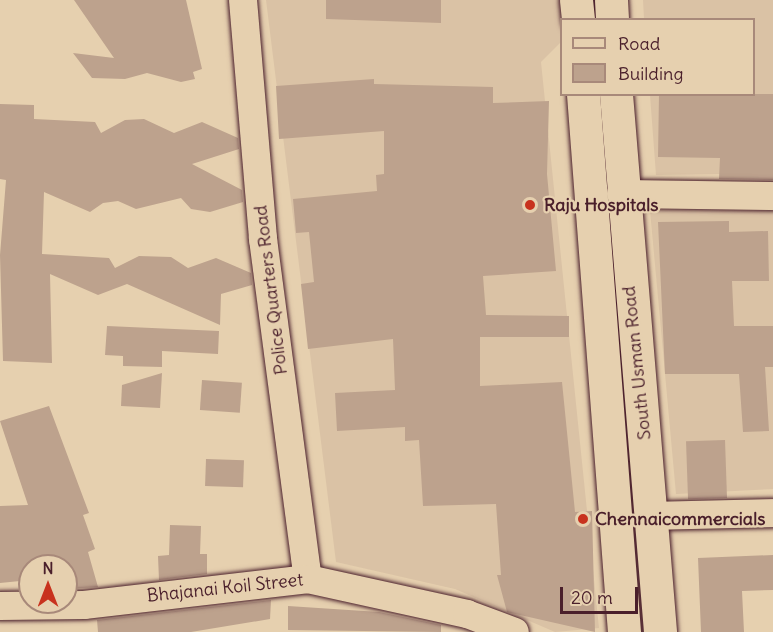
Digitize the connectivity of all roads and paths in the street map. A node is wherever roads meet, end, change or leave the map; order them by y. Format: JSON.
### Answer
{"nodes":[{"id":1,"x":243,"y":0,"type":"edge"},
{"id":2,"x":576,"y":0,"type":"edge"},
{"id":3,"x":589,"y":0,"type":"edge"},
{"id":4,"x":610,"y":0,"type":"edge"},
{"id":5,"x":578,"y":18,"type":"edge"},
{"id":6,"x":591,"y":18,"type":"edge"},
{"id":7,"x":612,"y":18,"type":"edge"},
{"id":8,"x":583,"y":96,"type":"edge"},
{"id":9,"x":596,"y":96,"type":"edge"},
{"id":10,"x":616,"y":96,"type":"edge"},
{"id":11,"x":621,"y":194,"type":"junction"},
{"id":12,"x":773,"y":196,"type":"edge"},
{"id":13,"x":773,"y":513,"type":"edge"},
{"id":14,"x":652,"y":516,"type":"junction"},
{"id":15,"x":308,"y":579,"type":"junction"},
{"id":16,"x":0,"y":606,"type":"edge"},
{"id":17,"x":516,"y":632,"type":"edge"},
{"id":18,"x":624,"y":632,"type":"edge"},
{"id":19,"x":635,"y":632,"type":"edge"},
{"id":20,"x":660,"y":632,"type":"edge"}],
"edges":[{"from":1,"to":15,"type":"street","name":"Police Quarters Road"},
{"from":2,"to":5,"type":"main road"},
{"from":3,"to":6,"type":"main road"},
{"from":4,"to":7,"type":"main road"},
{"from":8,"to":18,"type":"main road","name":"South Usman Road"},
{"from":9,"to":19,"type":"main road"},
{"from":10,"to":11,"type":"main road","name":"South Usman Road"},
{"from":11,"to":12,"type":"street"},
{"from":11,"to":14,"type":"main road","name":"South Usman Road"},
{"from":13,"to":14,"type":"street"},
{"from":14,"to":20,"type":"main road","name":"South Usman Road"},
{"from":15,"to":16,"type":"street","name":"Bhajanai Koil Street"},
{"from":15,"to":17,"type":"street","name":"Bhajanai Koil Street"}]}
